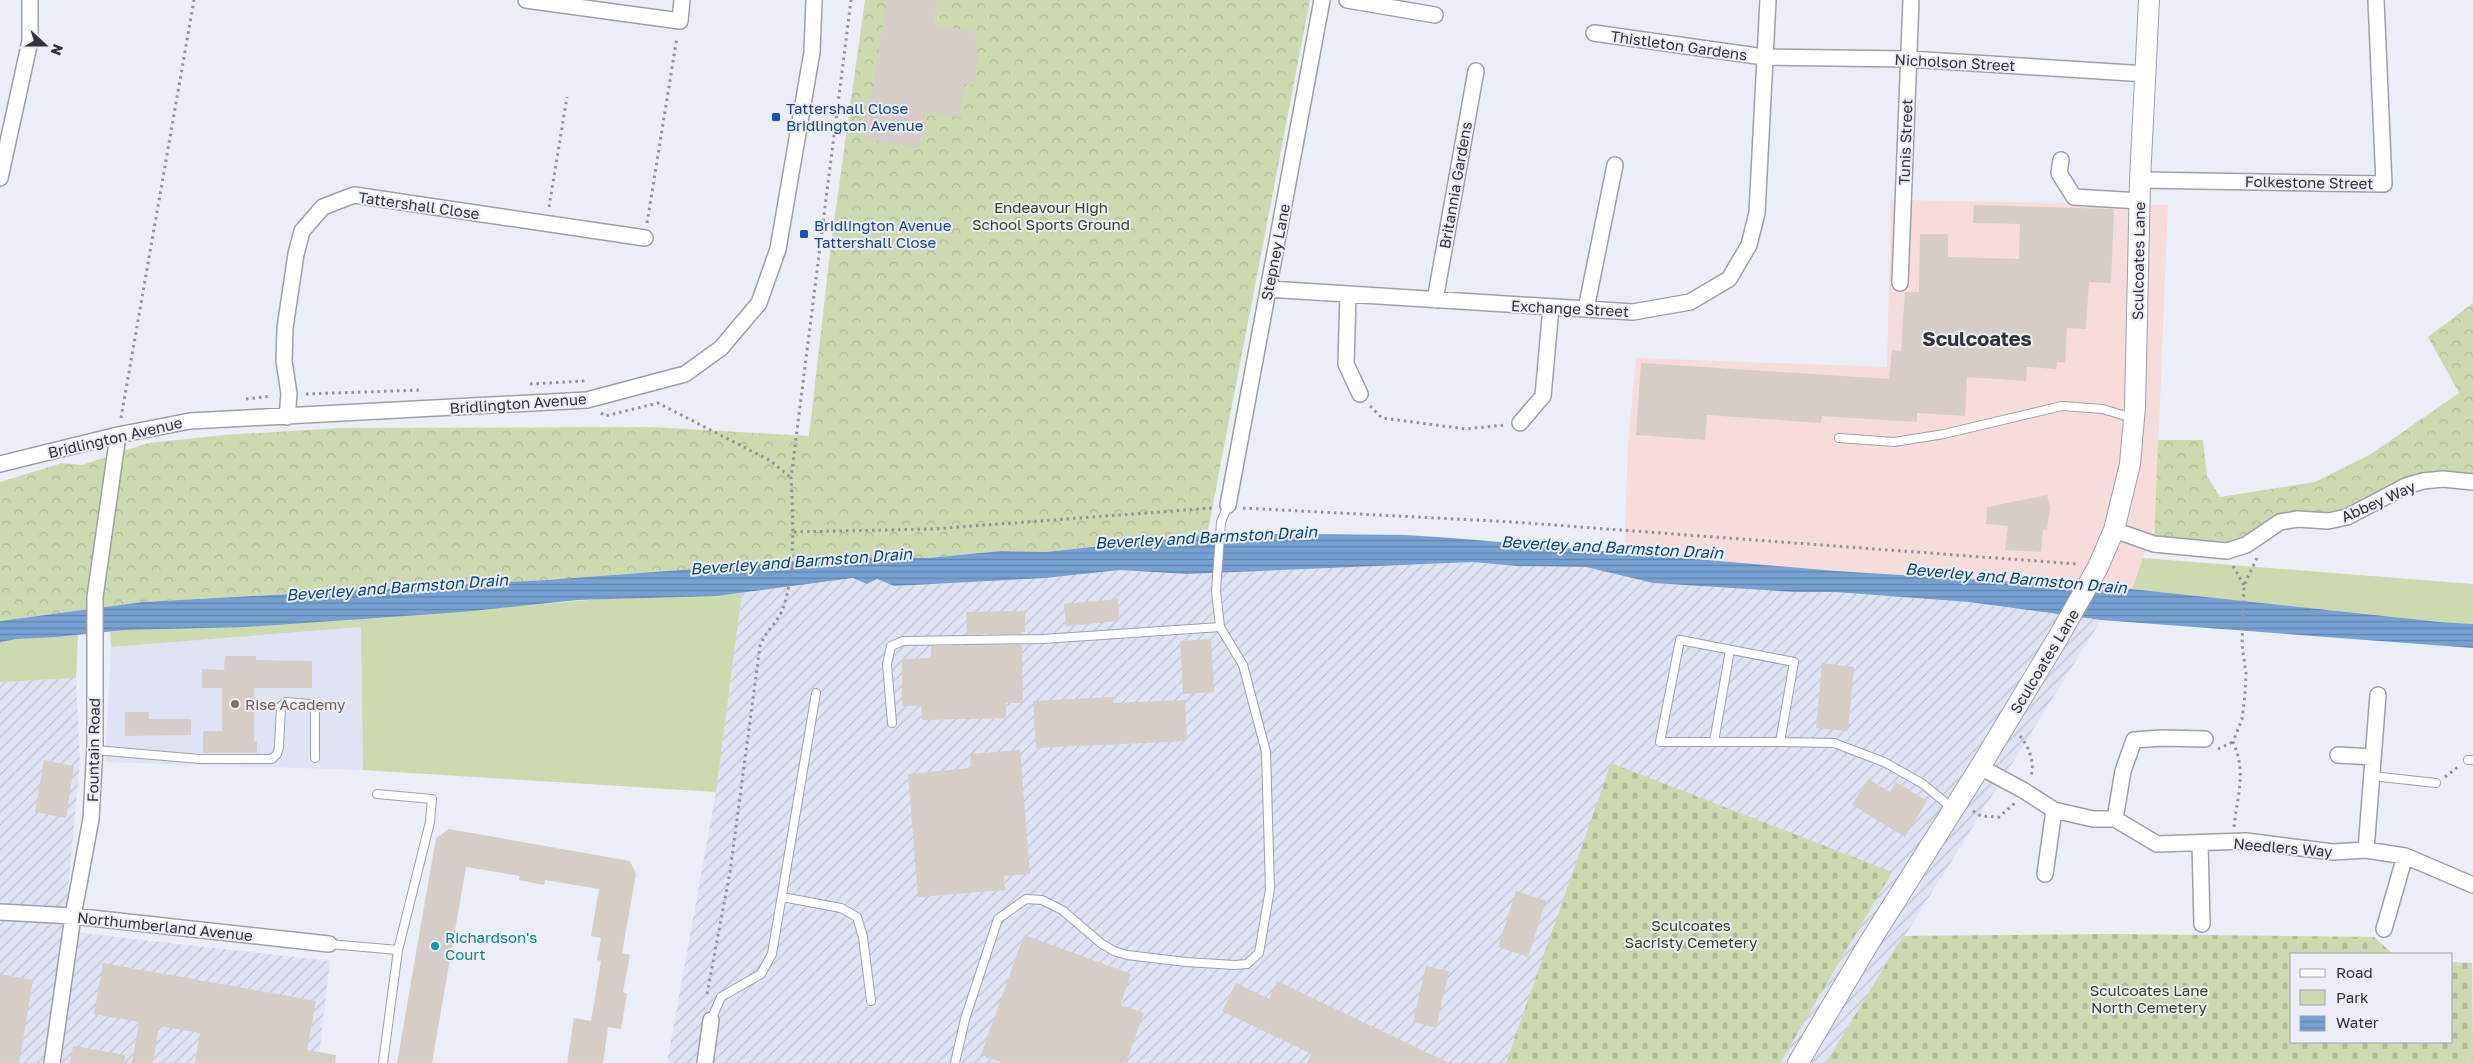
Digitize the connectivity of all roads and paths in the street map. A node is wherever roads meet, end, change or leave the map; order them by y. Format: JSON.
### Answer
{"nodes":[{"id":1,"x":30,"y":0,"type":"edge"},
{"id":2,"x":194,"y":0,"type":"edge"},
{"id":3,"x":526,"y":0,"type":"edge"},
{"id":4,"x":682,"y":0,"type":"edge"},
{"id":5,"x":814,"y":0,"type":"edge"},
{"id":6,"x":851,"y":0,"type":"edge"},
{"id":7,"x":1322,"y":0,"type":"edge"},
{"id":8,"x":1347,"y":0,"type":"edge"},
{"id":9,"x":1768,"y":0,"type":"edge"},
{"id":10,"x":1911,"y":0,"type":"edge"},
{"id":11,"x":2149,"y":0,"type":"edge"},
{"id":12,"x":2376,"y":0,"type":"edge"},
{"id":13,"x":1435,"y":15,"type":"dead end"},
{"id":14,"x":680,"y":21,"type":"junction"},
{"id":15,"x":1594,"y":33,"type":"dead end"},
{"id":16,"x":1764,"y":57,"type":"junction"},
{"id":17,"x":1908,"y":59,"type":"junction"},
{"id":18,"x":1476,"y":71,"type":"dead end"},
{"id":19,"x":2146,"y":74,"type":"junction"},
{"id":20,"x":568,"y":97,"type":"dead end"},
{"id":21,"x":4,"y":131,"type":"edge"},
{"id":22,"x":2061,"y":160,"type":"dead end"},
{"id":23,"x":1615,"y":165,"type":"dead end"},
{"id":24,"x":0,"y":178,"type":"edge"},
{"id":25,"x":2140,"y":180,"type":"junction"},
{"id":26,"x":2140,"y":201,"type":"junction"},
{"id":27,"x":546,"y":224,"type":"junction"},
{"id":28,"x":645,"y":238,"type":"joint"},
{"id":29,"x":1900,"y":283,"type":"dead end"},
{"id":30,"x":1268,"y":289,"type":"junction"},
{"id":31,"x":1348,"y":294,"type":"junction"},
{"id":32,"x":1435,"y":300,"type":"junction"},
{"id":33,"x":1551,"y":307,"type":"junction"},
{"id":34,"x":1586,"y":309,"type":"junction"},
{"id":35,"x":1360,"y":394,"type":"joint"},
{"id":36,"x":287,"y":417,"type":"junction"},
{"id":37,"x":2134,"y":419,"type":"junction"},
{"id":38,"x":1520,"y":423,"type":"joint"},
{"id":39,"x":118,"y":435,"type":"junction"},
{"id":40,"x":1839,"y":438,"type":"dead end"},
{"id":41,"x":0,"y":464,"type":"edge"},
{"id":42,"x":2473,"y":482,"type":"edge"},
{"id":43,"x":1228,"y":505,"type":"junction"},
{"id":44,"x":2114,"y":530,"type":"junction"},
{"id":45,"x":794,"y":532,"type":"junction"},
{"id":46,"x":2227,"y":551,"type":"junction"},
{"id":47,"x":2094,"y":575,"type":"junction"},
{"id":48,"x":1220,"y":627,"type":"junction"},
{"id":49,"x":1730,"y":650,"type":"junction"},
{"id":50,"x":816,"y":693,"type":"dead end"},
{"id":51,"x":2378,"y":695,"type":"dead end"},
{"id":52,"x":892,"y":723,"type":"dead end"},
{"id":53,"x":2205,"y":739,"type":"dead end"},
{"id":54,"x":1714,"y":742,"type":"junction"},
{"id":55,"x":1780,"y":742,"type":"junction"},
{"id":56,"x":95,"y":750,"type":"junction"},
{"id":57,"x":2338,"y":755,"type":"dead end"},
{"id":58,"x":2373,"y":757,"type":"junction"},
{"id":59,"x":315,"y":758,"type":"dead end"},
{"id":60,"x":2470,"y":760,"type":"edge"},
{"id":61,"x":1980,"y":767,"type":"junction"},
{"id":62,"x":2372,"y":776,"type":"junction"},
{"id":63,"x":2436,"y":783,"type":"joint"},
{"id":64,"x":377,"y":794,"type":"dead end"},
{"id":65,"x":1954,"y":810,"type":"junction"},
{"id":66,"x":2054,"y":810,"type":"junction"},
{"id":67,"x":2115,"y":819,"type":"junction"},
{"id":68,"x":2234,"y":842,"type":"junction"},
{"id":69,"x":2200,"y":844,"type":"junction"},
{"id":70,"x":2366,"y":850,"type":"junction"},
{"id":71,"x":2405,"y":856,"type":"junction"},
{"id":72,"x":2045,"y":874,"type":"dead end"},
{"id":73,"x":2473,"y":884,"type":"edge"},
{"id":74,"x":782,"y":897,"type":"junction"},
{"id":75,"x":0,"y":912,"type":"edge"},
{"id":76,"x":73,"y":916,"type":"junction"},
{"id":77,"x":2202,"y":924,"type":"dead end"},
{"id":78,"x":2384,"y":929,"type":"dead end"},
{"id":79,"x":329,"y":944,"type":"joint"},
{"id":80,"x":398,"y":950,"type":"junction"},
{"id":81,"x":707,"y":996,"type":"dead end"},
{"id":82,"x":871,"y":1001,"type":"dead end"},
{"id":83,"x":711,"y":1020,"type":"joint"},
{"id":84,"x":52,"y":1063,"type":"edge"},
{"id":85,"x":383,"y":1063,"type":"edge"},
{"id":86,"x":705,"y":1063,"type":"edge"},
{"id":87,"x":955,"y":1063,"type":"edge"},
{"id":88,"x":1798,"y":1063,"type":"edge"}],
"edges":[{"from":1,"to":21,"type":"street"},
{"from":2,"to":39,"type":"path"},
{"from":3,"to":14,"type":"street"},
{"from":4,"to":14,"type":"street"},
{"from":5,"to":36,"type":"street","name":"Bridlington Avenue"},
{"from":6,"to":45,"type":"path"},
{"from":7,"to":30,"type":"street","name":"Stepney Lane"},
{"from":8,"to":13,"type":"street"},
{"from":9,"to":16,"type":"street","name":"Exchange Street"},
{"from":10,"to":17,"type":"street","name":"Tunis Street"},
{"from":11,"to":19,"type":"street","name":"Sculcoates Lane"},
{"from":12,"to":25,"type":"street","name":"Folkestone Street"},
{"from":14,"to":28,"type":"path"},
{"from":15,"to":16,"type":"street","name":"Thistleton Gardens"},
{"from":16,"to":17,"type":"street","name":"Nicholson Street"},
{"from":16,"to":34,"type":"street","name":"Exchange Street"},
{"from":17,"to":19,"type":"street","name":"Nicholson Street"},
{"from":17,"to":29,"type":"street","name":"Tunis Street"},
{"from":18,"to":32,"type":"street","name":"Britannia Gardens"},
{"from":19,"to":25,"type":"street","name":"Sculcoates Lane"},
{"from":20,"to":27,"type":"path"},
{"from":21,"to":24,"type":"street"},
{"from":22,"to":26,"type":"street"},
{"from":23,"to":34,"type":"street"},
{"from":25,"to":26,"type":"street","name":"Sculcoates Lane"},
{"from":26,"to":37,"type":"street","name":"Sculcoates Lane"},
{"from":27,"to":28,"type":"street","name":"Tattershall Close"},
{"from":27,"to":36,"type":"street","name":"Tattershall Close"},
{"from":30,"to":31,"type":"street","name":"Exchange Street"},
{"from":30,"to":43,"type":"street","name":"Stepney Lane"},
{"from":31,"to":32,"type":"street","name":"Exchange Street"},
{"from":31,"to":35,"type":"street"},
{"from":32,"to":33,"type":"street","name":"Exchange Street"},
{"from":33,"to":34,"type":"street","name":"Exchange Street"},
{"from":33,"to":38,"type":"street"},
{"from":35,"to":38,"type":"path"},
{"from":36,"to":39,"type":"street","name":"Bridlington Avenue"},
{"from":37,"to":40,"type":"lane"},
{"from":37,"to":44,"type":"street","name":"Sculcoates Lane"},
{"from":39,"to":41,"type":"street","name":"Bridlington Avenue"},
{"from":39,"to":56,"type":"street","name":"Fountain Road"},
{"from":42,"to":46,"type":"street","name":"Abbey Way"},
{"from":43,"to":45,"type":"path"},
{"from":43,"to":47,"type":"path"},
{"from":43,"to":48,"type":"lane"},
{"from":44,"to":46,"type":"street","name":"Abbey Way"},
{"from":44,"to":47,"type":"street","name":"Sculcoates Lane"},
{"from":45,"to":81,"type":"path"},
{"from":46,"to":68,"type":"path"},
{"from":47,"to":61,"type":"street","name":"Sculcoates Lane"},
{"from":48,"to":52,"type":"lane"},
{"from":48,"to":87,"type":"lane"},
{"from":49,"to":54,"type":"lane"},
{"from":49,"to":54,"type":"lane"},
{"from":49,"to":55,"type":"lane"},
{"from":50,"to":74,"type":"lane"},
{"from":51,"to":58,"type":"street"},
{"from":53,"to":67,"type":"street"},
{"from":54,"to":55,"type":"lane"},
{"from":55,"to":65,"type":"lane"},
{"from":56,"to":59,"type":"lane"},
{"from":56,"to":76,"type":"street","name":"Fountain Road"},
{"from":57,"to":58,"type":"street"},
{"from":58,"to":62,"type":"street"},
{"from":60,"to":63,"type":"path"},
{"from":61,"to":65,"type":"street","name":"Sculcoates Lane"},
{"from":61,"to":66,"type":"street","name":"Needlers Way"},
{"from":62,"to":63,"type":"lane"},
{"from":62,"to":70,"type":"street"},
{"from":64,"to":80,"type":"lane"},
{"from":65,"to":88,"type":"street","name":"Sculcoates Lane"},
{"from":66,"to":67,"type":"street","name":"Needlers Way"},
{"from":66,"to":72,"type":"street"},
{"from":67,"to":69,"type":"street","name":"Needlers Way"},
{"from":68,"to":69,"type":"street","name":"Needlers Way"},
{"from":68,"to":70,"type":"street","name":"Needlers Way"},
{"from":69,"to":77,"type":"street"},
{"from":70,"to":71,"type":"street","name":"Needlers Way"},
{"from":71,"to":73,"type":"street","name":"Needlers Way"},
{"from":71,"to":78,"type":"street"},
{"from":74,"to":82,"type":"lane"},
{"from":74,"to":83,"type":"lane"},
{"from":75,"to":76,"type":"street","name":"Northumberland Avenue"},
{"from":76,"to":79,"type":"street","name":"Northumberland Avenue"},
{"from":76,"to":84,"type":"street","name":"Fountain Road"},
{"from":79,"to":80,"type":"lane"},
{"from":80,"to":85,"type":"lane"},
{"from":83,"to":86,"type":"street"}]}
